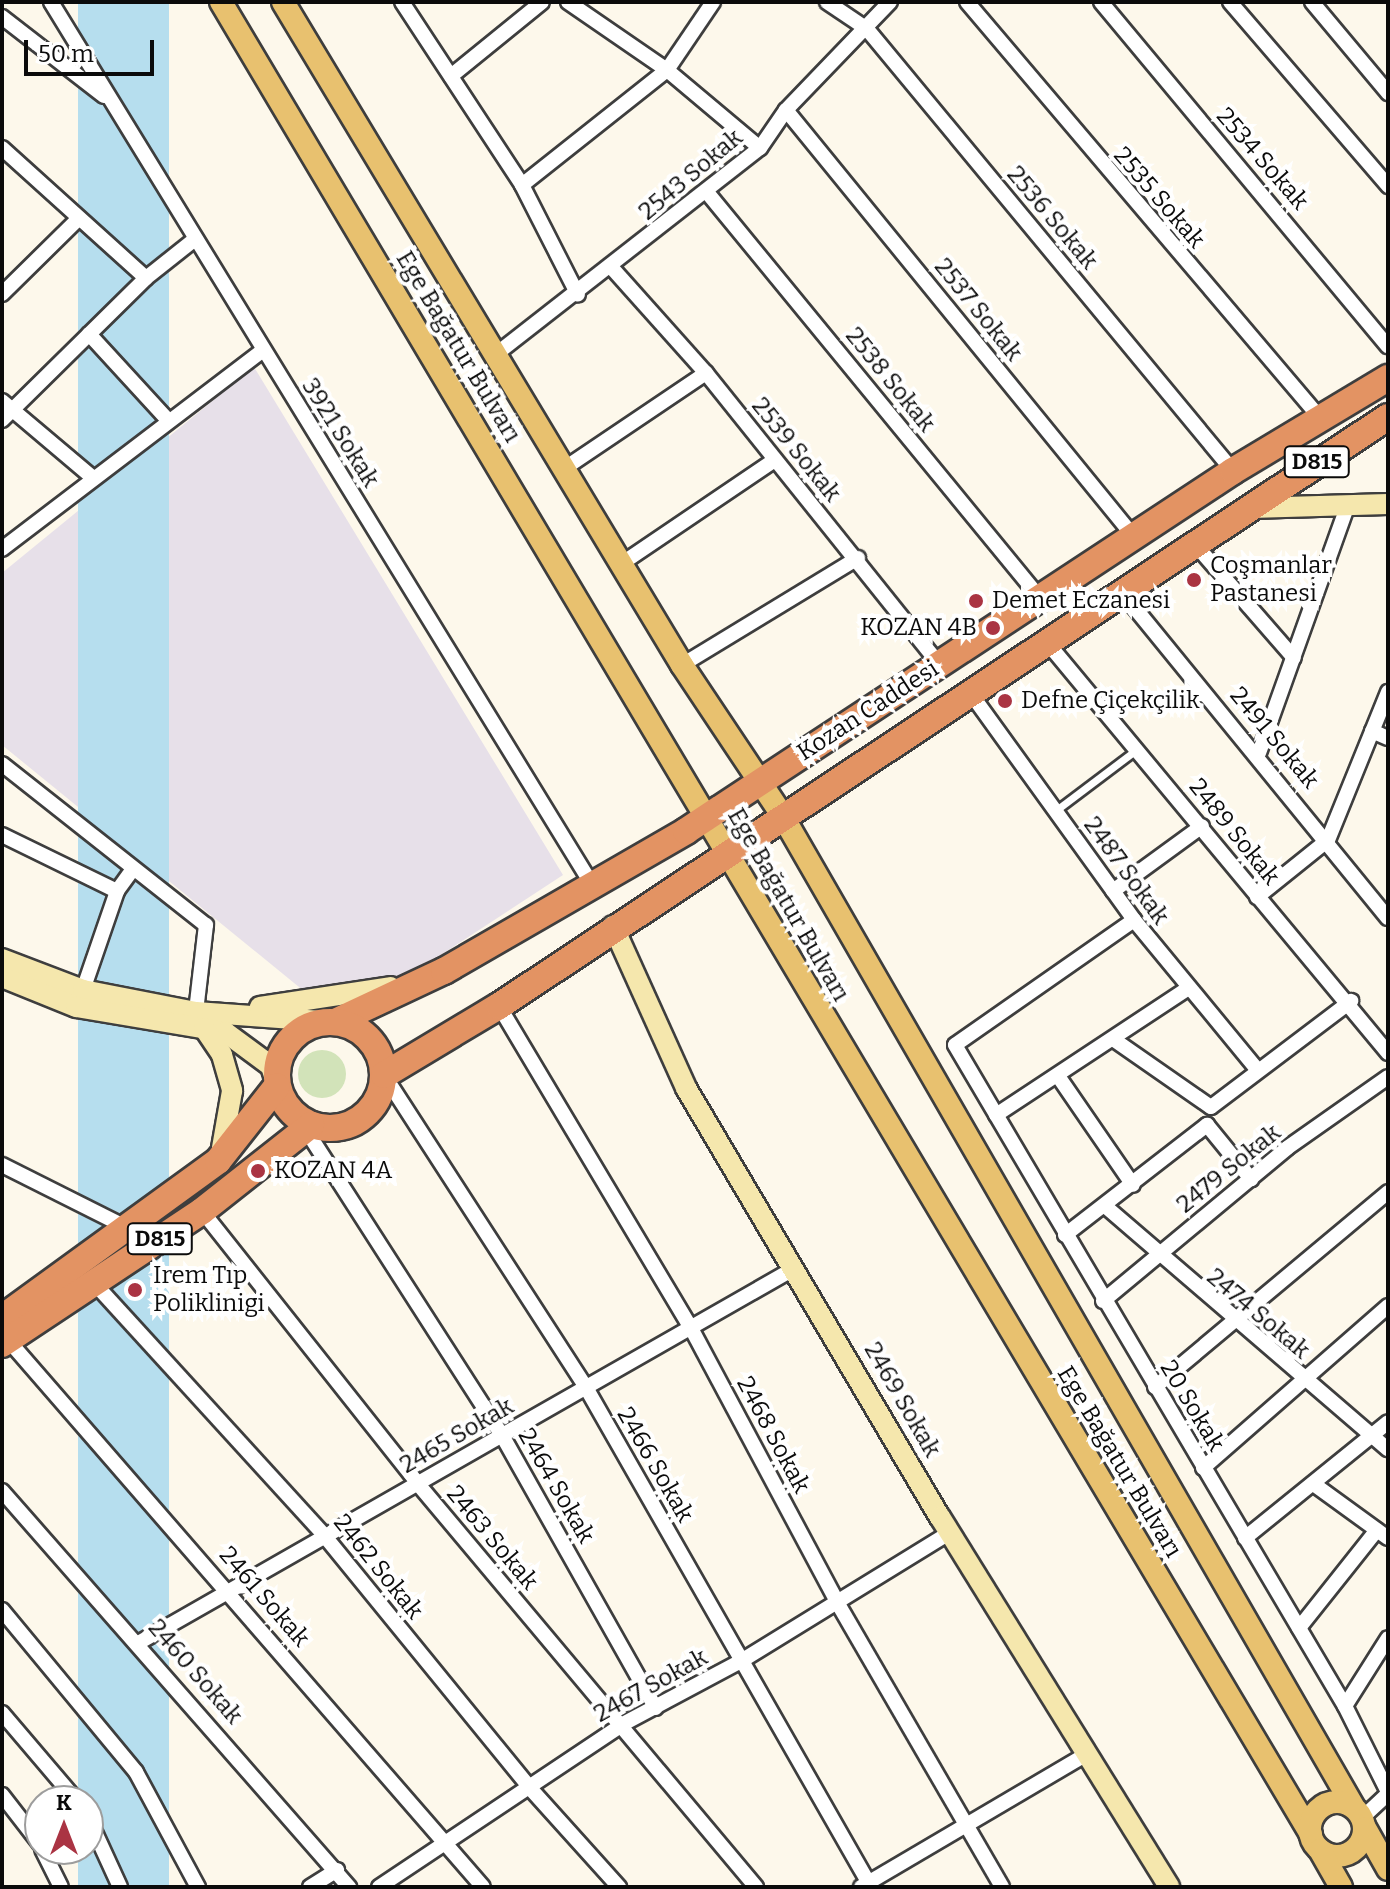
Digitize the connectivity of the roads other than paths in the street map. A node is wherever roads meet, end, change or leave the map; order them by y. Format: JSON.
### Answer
{"nodes":[{"id":1,"x":51,"y":2,"type":"edge"},
{"id":2,"x":221,"y":2,"type":"edge"},
{"id":3,"x":283,"y":2,"type":"edge"},
{"id":4,"x":402,"y":2,"type":"edge"},
{"id":5,"x":542,"y":2,"type":"edge"},
{"id":6,"x":568,"y":2,"type":"edge"},
{"id":7,"x":713,"y":2,"type":"edge"},
{"id":8,"x":827,"y":2,"type":"edge"},
{"id":9,"x":890,"y":2,"type":"edge"},
{"id":10,"x":967,"y":2,"type":"edge"},
{"id":11,"x":1101,"y":2,"type":"edge"},
{"id":12,"x":1230,"y":2,"type":"edge"},
{"id":13,"x":1312,"y":2,"type":"edge"},
{"id":14,"x":2,"y":17,"type":"edge"},
{"id":15,"x":867,"y":29,"type":"junction"},
{"id":16,"x":667,"y":70,"type":"junction"},
{"id":17,"x":451,"y":76,"type":"junction"},
{"id":18,"x":1388,"y":93,"type":"edge"},
{"id":19,"x":111,"y":101,"type":"junction"},
{"id":20,"x":786,"y":110,"type":"junction"},
{"id":21,"x":2,"y":148,"type":"edge"},
{"id":22,"x":760,"y":148,"type":"junction"},
{"id":23,"x":14,"y":159,"type":"junction"},
{"id":24,"x":2,"y":172,"type":"edge"},
{"id":25,"x":522,"y":185,"type":"junction"},
{"id":26,"x":1388,"y":186,"type":"edge"},
{"id":27,"x":706,"y":191,"type":"junction"},
{"id":28,"x":79,"y":218,"type":"junction"},
{"id":29,"x":195,"y":239,"type":"junction"},
{"id":30,"x":612,"y":268,"type":"junction"},
{"id":31,"x":146,"y":278,"type":"junction"},
{"id":32,"x":2,"y":294,"type":"edge"},
{"id":33,"x":578,"y":295,"type":"junction"},
{"id":34,"x":89,"y":334,"type":"junction"},
{"id":35,"x":1388,"y":346,"type":"edge"},
{"id":36,"x":263,"y":350,"type":"junction"},
{"id":37,"x":495,"y":355,"type":"junction"},
{"id":38,"x":706,"y":373,"type":"junction"},
{"id":39,"x":1388,"y":378,"type":"edge"},
{"id":40,"x":5,"y":410,"type":"edge"},
{"id":41,"x":1388,"y":417,"type":"edge"},
{"id":42,"x":166,"y":418,"type":"junction"},
{"id":43,"x":1321,"y":419,"type":"junction"},
{"id":44,"x":773,"y":461,"type":"junction"},
{"id":45,"x":565,"y":468,"type":"junction"},
{"id":46,"x":1235,"y":471,"type":"junction"},
{"id":47,"x":92,"y":477,"type":"junction"},
{"id":48,"x":1257,"y":502,"type":"junction"},
{"id":49,"x":1388,"y":504,"type":"edge"},
{"id":50,"x":1348,"y":505,"type":"junction"},
{"id":51,"x":1135,"y":538,"type":"junction"},
{"id":52,"x":1194,"y":543,"type":"junction"},
{"id":53,"x":4,"y":545,"type":"edge"},
{"id":54,"x":858,"y":558,"type":"junction"},
{"id":55,"x":621,"y":564,"type":"junction"},
{"id":56,"x":1121,"y":591,"type":"junction"},
{"id":57,"x":1040,"y":598,"type":"junction"},
{"id":58,"x":1045,"y":640,"type":"junction"},
{"id":59,"x":1294,"y":658,"type":"junction"},
{"id":60,"x":682,"y":665,"type":"junction"},
{"id":61,"x":940,"y":665,"type":"junction"},
{"id":62,"x":969,"y":691,"type":"junction"},
{"id":63,"x":1388,"y":692,"type":"edge"},
{"id":64,"x":1372,"y":731,"type":"junction"},
{"id":65,"x":1388,"y":738,"type":"edge"},
{"id":66,"x":1137,"y":749,"type":"junction"},
{"id":67,"x":1259,"y":753,"type":"junction"},
{"id":68,"x":2,"y":764,"type":"edge"},
{"id":69,"x":761,"y":780,"type":"junction"},
{"id":70,"x":1055,"y":811,"type":"junction"},
{"id":71,"x":782,"y":815,"type":"junction"},
{"id":72,"x":697,"y":823,"type":"junction"},
{"id":73,"x":1202,"y":826,"type":"junction"},
{"id":74,"x":2,"y":835,"type":"edge"},
{"id":75,"x":1328,"y":840,"type":"junction"},
{"id":76,"x":714,"y":861,"type":"junction"},
{"id":77,"x":133,"y":869,"type":"junction"},
{"id":78,"x":593,"y":886,"type":"junction"},
{"id":79,"x":117,"y":891,"type":"junction"},
{"id":80,"x":1113,"y":891,"type":"junction"},
{"id":81,"x":1257,"y":897,"type":"junction"},
{"id":82,"x":1387,"y":913,"type":"edge"},
{"id":83,"x":1134,"y":920,"type":"junction"},
{"id":84,"x":613,"y":926,"type":"junction"},
{"id":85,"x":2,"y":959,"type":"edge"},
{"id":86,"x":444,"y":971,"type":"junction"},
{"id":87,"x":2,"y":977,"type":"edge"},
{"id":88,"x":1187,"y":989,"type":"junction"},
{"id":89,"x":83,"y":990,"type":"junction"},
{"id":90,"x":1351,"y":1001,"type":"junction"},
{"id":91,"x":499,"y":1006,"type":"junction"},
{"id":92,"x":219,"y":1012,"type":"junction"},
{"id":93,"x":200,"y":1020,"type":"junction"},
{"id":94,"x":335,"y":1022,"type":"junction"},
{"id":95,"x":1113,"y":1039,"type":"junction"},
{"id":96,"x":1388,"y":1053,"type":"edge"},
{"id":97,"x":1257,"y":1069,"type":"junction"},
{"id":98,"x":384,"y":1075,"type":"junction"},
{"id":99,"x":1058,"y":1076,"type":"junction"},
{"id":100,"x":1388,"y":1077,"type":"edge"},
{"id":101,"x":277,"y":1086,"type":"junction"},
{"id":102,"x":996,"y":1115,"type":"junction"},
{"id":103,"x":308,"y":1127,"type":"junction"},
{"id":104,"x":218,"y":1161,"type":"junction"},
{"id":105,"x":2,"y":1165,"type":"edge"},
{"id":106,"x":1251,"y":1179,"type":"junction"},
{"id":107,"x":1133,"y":1185,"type":"junction"},
{"id":108,"x":1388,"y":1192,"type":"edge"},
{"id":109,"x":1105,"y":1206,"type":"junction"},
{"id":110,"x":202,"y":1211,"type":"junction"},
{"id":111,"x":130,"y":1229,"type":"junction"},
{"id":112,"x":1065,"y":1235,"type":"junction"},
{"id":113,"x":1157,"y":1257,"type":"junction"},
{"id":114,"x":795,"y":1268,"type":"junction"},
{"id":115,"x":94,"y":1283,"type":"junction"},
{"id":116,"x":1103,"y":1301,"type":"junction"},
{"id":117,"x":1388,"y":1306,"type":"edge"},
{"id":118,"x":1235,"y":1321,"type":"junction"},
{"id":119,"x":692,"y":1330,"type":"junction"},
{"id":120,"x":4,"y":1334,"type":"edge"},
{"id":121,"x":1303,"y":1380,"type":"junction"},
{"id":122,"x":584,"y":1384,"type":"junction"},
{"id":123,"x":1155,"y":1387,"type":"junction"},
{"id":124,"x":1388,"y":1422,"type":"edge"},
{"id":125,"x":1372,"y":1436,"type":"junction"},
{"id":126,"x":503,"y":1437,"type":"junction"},
{"id":127,"x":1388,"y":1449,"type":"edge"},
{"id":128,"x":1203,"y":1468,"type":"junction"},
{"id":129,"x":418,"y":1484,"type":"junction"},
{"id":130,"x":1315,"y":1485,"type":"junction"},
{"id":131,"x":2,"y":1491,"type":"edge"},
{"id":132,"x":949,"y":1533,"type":"junction"},
{"id":133,"x":323,"y":1534,"type":"junction"},
{"id":134,"x":1382,"y":1534,"type":"edge"},
{"id":135,"x":1245,"y":1538,"type":"junction"},
{"id":136,"x":234,"y":1593,"type":"junction"},
{"id":137,"x":837,"y":1602,"type":"junction"},
{"id":138,"x":2,"y":1610,"type":"edge"},
{"id":139,"x":1299,"y":1628,"type":"junction"},
{"id":140,"x":1388,"y":1638,"type":"edge"},
{"id":141,"x":140,"y":1642,"type":"junction"},
{"id":142,"x":741,"y":1661,"type":"junction"},
{"id":143,"x":1345,"y":1706,"type":"junction"},
{"id":144,"x":656,"y":1708,"type":"junction"},
{"id":145,"x":2,"y":1713,"type":"edge"},
{"id":146,"x":623,"y":1724,"type":"junction"},
{"id":147,"x":1085,"y":1755,"type":"junction"},
{"id":148,"x":63,"y":1785,"type":"edge"},
{"id":149,"x":529,"y":1787,"type":"junction"},
{"id":150,"x":1388,"y":1793,"type":"edge"},
{"id":151,"x":2,"y":1795,"type":"edge"},
{"id":152,"x":1360,"y":1817,"type":"junction"},
{"id":153,"x":24,"y":1824,"type":"edge"},
{"id":154,"x":967,"y":1827,"type":"junction"},
{"id":155,"x":1316,"y":1842,"type":"junction"},
{"id":156,"x":444,"y":1845,"type":"junction"},
{"id":157,"x":104,"y":1852,"type":"edge"},
{"id":158,"x":1385,"y":1864,"type":"edge"},
{"id":159,"x":50,"y":1865,"type":"edge"},
{"id":160,"x":337,"y":1870,"type":"junction"},
{"id":161,"x":867,"y":1886,"type":"edge"},
{"id":162,"x":61,"y":1887,"type":"edge"},
{"id":163,"x":120,"y":1887,"type":"edge"},
{"id":164,"x":198,"y":1887,"type":"edge"},
{"id":165,"x":310,"y":1887,"type":"edge"},
{"id":166,"x":349,"y":1887,"type":"edge"},
{"id":167,"x":379,"y":1887,"type":"edge"},
{"id":168,"x":483,"y":1887,"type":"edge"},
{"id":169,"x":619,"y":1887,"type":"edge"},
{"id":170,"x":756,"y":1887,"type":"edge"},
{"id":171,"x":1002,"y":1887,"type":"edge"},
{"id":172,"x":1169,"y":1887,"type":"edge"},
{"id":173,"x":1341,"y":1887,"type":"edge"}],
"edges":[{"from":1,"to":19,"type":"street","name":"3921 Sokak"},
{"from":2,"to":72,"type":"main road","name":"Ege Bağatur Bulvarı"},
{"from":3,"to":37,"type":"main road","name":"Ege Bağatur Bulvarı"},
{"from":4,"to":17,"type":"street"},
{"from":5,"to":17,"type":"street"},
{"from":6,"to":16,"type":"street"},
{"from":7,"to":16,"type":"street"},
{"from":8,"to":15,"type":"street","name":"2536 Sokak"},
{"from":9,"to":15,"type":"street","name":"2543 Sokak"},
{"from":10,"to":43,"type":"street","name":"2535 Sokak"},
{"from":11,"to":35,"type":"street","name":"2534 Sokak"},
{"from":12,"to":26,"type":"street"},
{"from":13,"to":18,"type":"street"},
{"from":14,"to":19,"type":"street"},
{"from":15,"to":20,"type":"street","name":"2543 Sokak"},
{"from":15,"to":46,"type":"street","name":"2536 Sokak"},
{"from":16,"to":22,"type":"street"},
{"from":16,"to":25,"type":"street"},
{"from":17,"to":25,"type":"street"},
{"from":19,"to":29,"type":"street","name":"3921 Sokak"},
{"from":20,"to":22,"type":"street","name":"2543 Sokak"},
{"from":20,"to":51,"type":"street","name":"2537 Sokak"},
{"from":21,"to":23,"type":"street"},
{"from":22,"to":27,"type":"street","name":"2543 Sokak"},
{"from":23,"to":24,"type":"street"},
{"from":23,"to":28,"type":"street"},
{"from":25,"to":33,"type":"street"},
{"from":27,"to":30,"type":"street","name":"2543 Sokak"},
{"from":27,"to":57,"type":"street","name":"2538 Sokak"},
{"from":28,"to":31,"type":"street"},
{"from":28,"to":32,"type":"street"},
{"from":29,"to":31,"type":"street"},
{"from":29,"to":36,"type":"street","name":"3921 Sokak"},
{"from":30,"to":33,"type":"street","name":"2543 Sokak"},
{"from":30,"to":38,"type":"street","name":"2539 Sokak"},
{"from":31,"to":34,"type":"street"},
{"from":33,"to":37,"type":"street","name":"2543 Sokak"},
{"from":34,"to":40,"type":"street"},
{"from":34,"to":42,"type":"street"},
{"from":36,"to":42,"type":"street"},
{"from":36,"to":78,"type":"street","name":"3921 Sokak"},
{"from":37,"to":45,"type":"main road","name":"Ege Bağatur Bulvarı"},
{"from":38,"to":44,"type":"street","name":"2539 Sokak"},
{"from":38,"to":45,"type":"street"},
{"from":39,"to":43,"type":"highway","name":"Kozan Caddesi","number":"D815"},
{"from":40,"to":47,"type":"street"},
{"from":41,"to":48,"type":"highway","name":"Kozan Caddesi","number":"D815"},
{"from":42,"to":47,"type":"street"},
{"from":43,"to":46,"type":"highway","name":"Kozan Caddesi","number":"D815"},
{"from":44,"to":54,"type":"street","name":"2539 Sokak"},
{"from":44,"to":55,"type":"street"},
{"from":45,"to":55,"type":"main road","name":"Ege Bağatur Bulvarı"},
{"from":46,"to":48,"type":"highway"},
{"from":46,"to":48,"type":"highway"},
{"from":46,"to":51,"type":"highway","name":"Kozan Caddesi","number":"D815"},
{"from":47,"to":53,"type":"street"},
{"from":48,"to":50,"type":"main road"},
{"from":48,"to":52,"type":"highway","name":"Kozan Caddesi","number":"D815"},
{"from":49,"to":50,"type":"main road"},
{"from":50,"to":59,"type":"street"},
{"from":51,"to":57,"type":"highway","name":"Kozan Caddesi","number":"D815"},
{"from":52,"to":56,"type":"highway","name":"Kozan Caddesi","number":"D815"},
{"from":52,"to":59,"type":"street"},
{"from":54,"to":60,"type":"street"},
{"from":54,"to":61,"type":"street","name":"2539 Sokak"},
{"from":55,"to":60,"type":"main road","name":"Ege Bağatur Bulvarı"},
{"from":56,"to":58,"type":"highway","name":"Kozan Caddesi","number":"D815"},
{"from":56,"to":67,"type":"street","name":"2491 Sokak"},
{"from":57,"to":61,"type":"highway","name":"Kozan Caddesi","number":"D815"},
{"from":58,"to":62,"type":"highway","name":"Kozan Caddesi","number":"D815"},
{"from":58,"to":66,"type":"street","name":"2489 Sokak"},
{"from":59,"to":67,"type":"street"},
{"from":60,"to":69,"type":"main road","name":"Ege Bağatur Bulvarı"},
{"from":61,"to":69,"type":"highway","name":"Kozan Caddesi","number":"D815"},
{"from":62,"to":70,"type":"street","name":"2487 Sokak"},
{"from":62,"to":71,"type":"highway","name":"Kozan Caddesi","number":"D815"},
{"from":63,"to":64,"type":"street"},
{"from":64,"to":65,"type":"street"},
{"from":64,"to":75,"type":"street"},
{"from":66,"to":70,"type":"lane"},
{"from":66,"to":73,"type":"street","name":"2489 Sokak"},
{"from":67,"to":75,"type":"street","name":"2491 Sokak"},
{"from":68,"to":77,"type":"street"},
{"from":69,"to":71,"type":"main road","name":"Ege Bağatur Bulvarı"},
{"from":69,"to":72,"type":"highway","name":"Kozan Caddesi","number":"D815"},
{"from":70,"to":80,"type":"street","name":"2487 Sokak"},
{"from":71,"to":76,"type":"highway","name":"Kozan Caddesi","number":"D815"},
{"from":71,"to":152,"type":"main road","name":"Ege Bağatur Bulvarı"},
{"from":72,"to":76,"type":"main road","name":"Ege Bağatur Bulvarı"},
{"from":72,"to":78,"type":"highway","name":"Kozan Caddesi","number":"D815"},
{"from":73,"to":80,"type":"street"},
{"from":73,"to":81,"type":"street","name":"2489 Sokak"},
{"from":74,"to":79,"type":"street"},
{"from":75,"to":81,"type":"street"},
{"from":75,"to":82,"type":"street","name":"2491 Sokak"},
{"from":76,"to":84,"type":"highway","name":"Kozan Caddesi","number":"D815"},
{"from":76,"to":155,"type":"main road","name":"Ege Bağatur Bulvarı"},
{"from":77,"to":79,"type":"street"},
{"from":77,"to":93,"type":"street"},
{"from":78,"to":86,"type":"highway","name":"Kozan Caddesi","number":"D815"},
{"from":79,"to":89,"type":"street"},
{"from":80,"to":83,"type":"street","name":"2487 Sokak"},
{"from":81,"to":90,"type":"street","name":"2489 Sokak"},
{"from":83,"to":88,"type":"street","name":"2487 Sokak"},
{"from":83,"to":102,"type":"street","name":"20 Sokak"},
{"from":84,"to":91,"type":"highway","name":"Kozan Caddesi","number":"D815"},
{"from":84,"to":114,"type":"main road","name":"2469 Sokak"},
{"from":85,"to":89,"type":"main road"},
{"from":86,"to":92,"type":"main road"},
{"from":86,"to":94,"type":"highway","name":"Kozan Caddesi","number":"D815"},
{"from":87,"to":93,"type":"main road"},
{"from":88,"to":95,"type":"street"},
{"from":88,"to":97,"type":"street","name":"2487 Sokak"},
{"from":89,"to":93,"type":"main road"},
{"from":90,"to":96,"type":"street","name":"2489 Sokak"},
{"from":90,"to":97,"type":"street"},
{"from":91,"to":98,"type":"highway","name":"Kozan Caddesi","number":"D815"},
{"from":91,"to":119,"type":"street","name":"2468 Sokak"},
{"from":92,"to":93,"type":"main road"},
{"from":92,"to":94,"type":"main road"},
{"from":93,"to":101,"type":"main road"},
{"from":93,"to":104,"type":"main road"},
{"from":94,"to":98,"type":"highway"},
{"from":94,"to":101,"type":"highway","number":"D815"},
{"from":95,"to":97,"type":"street"},
{"from":95,"to":99,"type":"street"},
{"from":98,"to":103,"type":"highway"},
{"from":98,"to":122,"type":"street","name":"2466 Sokak"},
{"from":99,"to":102,"type":"street"},
{"from":99,"to":107,"type":"street"},
{"from":100,"to":106,"type":"street","name":"2479 Sokak"},
{"from":101,"to":103,"type":"highway"},
{"from":101,"to":104,"type":"highway","number":"D815"},
{"from":102,"to":112,"type":"street","name":"20 Sokak"},
{"from":103,"to":110,"type":"highway","number":"D815"},
{"from":103,"to":126,"type":"street","name":"2464 Sokak"},
{"from":104,"to":111,"type":"highway","number":"D815"},
{"from":105,"to":111,"type":"street"},
{"from":106,"to":107,"type":"street"},
{"from":106,"to":113,"type":"street","name":"2479 Sokak"},
{"from":107,"to":109,"type":"street"},
{"from":108,"to":118,"type":"street"},
{"from":109,"to":112,"type":"street"},
{"from":109,"to":113,"type":"street","name":"2474 Sokak"},
{"from":110,"to":115,"type":"highway","number":"D815"},
{"from":110,"to":129,"type":"street","name":"2463 Sokak"},
{"from":111,"to":120,"type":"highway","number":"D815"},
{"from":112,"to":116,"type":"street","name":"20 Sokak"},
{"from":113,"to":116,"type":"street","name":"2479 Sokak"},
{"from":113,"to":118,"type":"street","name":"2474 Sokak"},
{"from":114,"to":119,"type":"street","name":"2465 Sokak"},
{"from":114,"to":132,"type":"main road","name":"2469 Sokak"},
{"from":115,"to":120,"type":"highway","number":"D815"},
{"from":115,"to":133,"type":"street","name":"2462 Sokak"},
{"from":116,"to":123,"type":"street","name":"20 Sokak"},
{"from":117,"to":121,"type":"street"},
{"from":118,"to":121,"type":"street","name":"2474 Sokak"},
{"from":118,"to":123,"type":"street"},
{"from":119,"to":122,"type":"street","name":"2465 Sokak"},
{"from":119,"to":137,"type":"street","name":"2468 Sokak"},
{"from":120,"to":136,"type":"street","name":"2461 Sokak"},
{"from":121,"to":125,"type":"street","name":"2474 Sokak"},
{"from":121,"to":128,"type":"street"},
{"from":122,"to":126,"type":"street","name":"2465 Sokak"},
{"from":122,"to":142,"type":"street","name":"2466 Sokak"},
{"from":123,"to":128,"type":"street","name":"20 Sokak"},
{"from":124,"to":125,"type":"street"},
{"from":125,"to":127,"type":"street","name":"2474 Sokak"},
{"from":125,"to":130,"type":"street"},
{"from":126,"to":129,"type":"street","name":"2465 Sokak"},
{"from":126,"to":144,"type":"street","name":"2464 Sokak"},
{"from":128,"to":135,"type":"street","name":"20 Sokak"},
{"from":129,"to":133,"type":"street","name":"2465 Sokak"},
{"from":129,"to":146,"type":"street","name":"2463 Sokak"},
{"from":130,"to":134,"type":"street"},
{"from":130,"to":135,"type":"street"},
{"from":131,"to":141,"type":"street","name":"2460 Sokak"},
{"from":132,"to":137,"type":"street","name":"2467 Sokak"},
{"from":132,"to":147,"type":"main road","name":"2469 Sokak"},
{"from":133,"to":136,"type":"street","name":"2465 Sokak"},
{"from":133,"to":149,"type":"street","name":"2462 Sokak"},
{"from":134,"to":139,"type":"street"},
{"from":135,"to":139,"type":"street","name":"20 Sokak"},
{"from":136,"to":141,"type":"street","name":"2465 Sokak"},
{"from":136,"to":156,"type":"street","name":"2461 Sokak"},
{"from":137,"to":142,"type":"street","name":"2467 Sokak"},
{"from":137,"to":154,"type":"street","name":"2468 Sokak"},
{"from":138,"to":164,"type":"street"},
{"from":139,"to":143,"type":"street","name":"20 Sokak"},
{"from":140,"to":143,"type":"street"},
{"from":141,"to":160,"type":"street","name":"2460 Sokak"},
{"from":142,"to":144,"type":"street","name":"2467 Sokak"},
{"from":142,"to":161,"type":"street","name":"2466 Sokak"},
{"from":143,"to":150,"type":"street","name":"20 Sokak"},
{"from":144,"to":146,"type":"street","name":"2467 Sokak"},
{"from":145,"to":148,"type":"street"},
{"from":146,"to":149,"type":"street","name":"2467 Sokak"},
{"from":146,"to":170,"type":"street","name":"2463 Sokak"},
{"from":147,"to":154,"type":"street"},
{"from":147,"to":172,"type":"main road","name":"2469 Sokak"},
{"from":149,"to":156,"type":"street","name":"2467 Sokak"},
{"from":149,"to":169,"type":"street","name":"2462 Sokak"},
{"from":150,"to":152,"type":"street"},
{"from":151,"to":153,"type":"street"},
{"from":152,"to":155,"type":"main road"},
{"from":152,"to":155,"type":"main road"},
{"from":152,"to":158,"type":"main road","name":"Ege Bağatur Bulvarı"},
{"from":154,"to":161,"type":"street"},
{"from":154,"to":171,"type":"street","name":"2468 Sokak"},
{"from":155,"to":173,"type":"main road","name":"Ege Bağatur Bulvarı"},
{"from":156,"to":167,"type":"street","name":"2467 Sokak"},
{"from":156,"to":168,"type":"street","name":"2461 Sokak"},
{"from":157,"to":163,"type":"street"},
{"from":159,"to":162,"type":"street"},
{"from":160,"to":165,"type":"street"},
{"from":160,"to":166,"type":"street","name":"2460 Sokak"}]}
